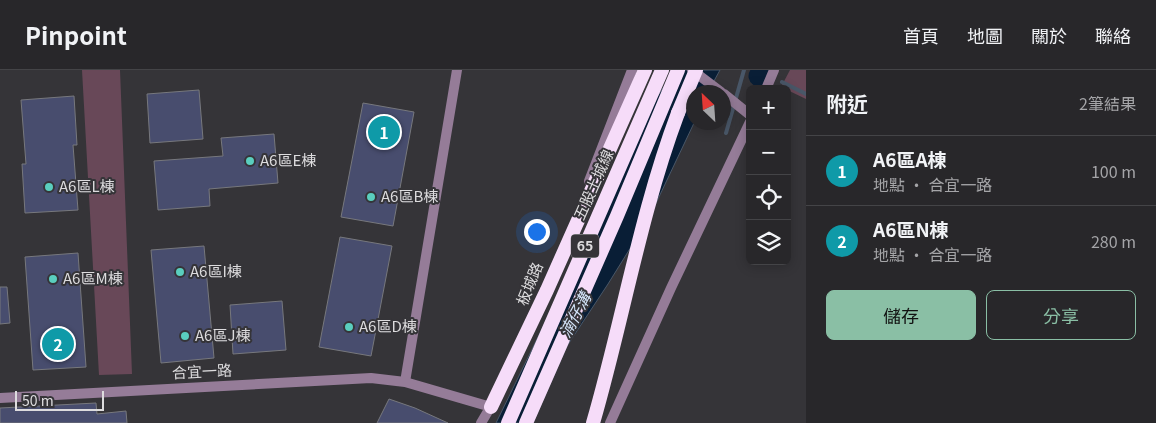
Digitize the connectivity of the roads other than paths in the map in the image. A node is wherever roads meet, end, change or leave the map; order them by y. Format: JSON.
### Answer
{"nodes":[{"id":1,"x":457,"y":70,"type":"edge"},
{"id":2,"x":632,"y":70,"type":"edge"},
{"id":3,"x":645,"y":70,"type":"edge"},
{"id":4,"x":662,"y":70,"type":"edge"},
{"id":5,"x":678,"y":70,"type":"edge"},
{"id":6,"x":694,"y":70,"type":"edge"},
{"id":7,"x":774,"y":70,"type":"edge"},
{"id":8,"x":712,"y":85,"type":"edge"},
{"id":9,"x":768,"y":85,"type":"edge"},
{"id":10,"x":731,"y":100,"type":"edge"},
{"id":11,"x":746,"y":111,"type":"edge"},
{"id":12,"x":746,"y":130,"type":"edge"},
{"id":13,"x":405,"y":382,"type":"junction"},
{"id":14,"x":0,"y":398,"type":"edge"},
{"id":15,"x":491,"y":407,"type":"junction"},
{"id":16,"x":481,"y":423,"type":"edge"},
{"id":17,"x":508,"y":423,"type":"edge"},
{"id":18,"x":526,"y":423,"type":"edge"},
{"id":19,"x":593,"y":423,"type":"edge"},
{"id":20,"x":610,"y":423,"type":"edge"}],
"edges":[{"from":1,"to":13,"type":"street"},
{"from":2,"to":15,"type":"street","name":"板城路"},
{"from":3,"to":15,"type":"highway"},
{"from":4,"to":17,"type":"highway","name":"五股土城線","number":"65"},
{"from":5,"to":18,"type":"highway","number":"65"},
{"from":6,"to":8,"type":"street"},
{"from":6,"to":19,"type":"highway","bridge":true},
{"from":7,"to":9,"type":"street"},
{"from":10,"to":11,"type":"street"},
{"from":12,"to":20,"type":"street"},
{"from":13,"to":14,"type":"street","name":"合宜一路"},
{"from":13,"to":15,"type":"street","name":"合宜一路"},
{"from":15,"to":16,"type":"street","name":"板城路"}]}
